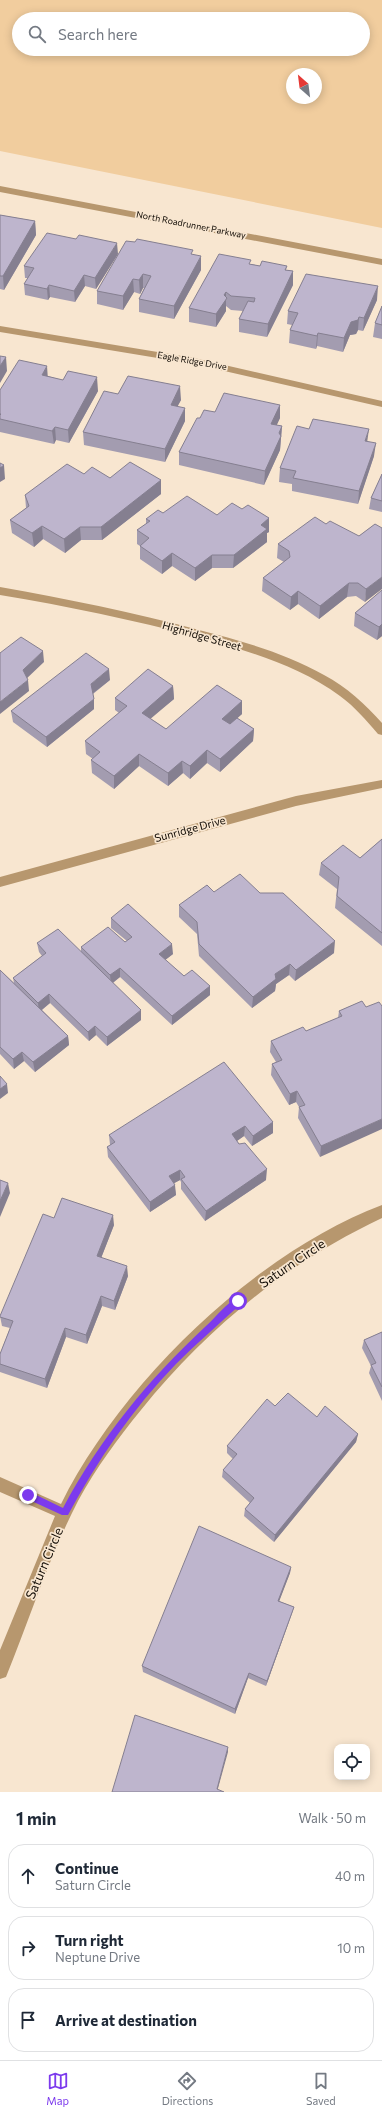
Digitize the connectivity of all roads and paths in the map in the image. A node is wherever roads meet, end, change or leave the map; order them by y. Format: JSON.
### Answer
{"nodes":[{"id":1,"x":0,"y":189,"type":"edge"},
{"id":2,"x":382,"y":262,"type":"edge"},
{"id":3,"x":0,"y":329,"type":"edge"},
{"id":4,"x":382,"y":404,"type":"edge"},
{"id":5,"x":0,"y":591,"type":"edge"},
{"id":6,"x":382,"y":731,"type":"edge"},
{"id":7,"x":382,"y":784,"type":"edge"},
{"id":8,"x":0,"y":882,"type":"edge"},
{"id":9,"x":382,"y":1210,"type":"edge"},
{"id":10,"x":0,"y":1484,"type":"edge"},
{"id":11,"x":65,"y":1513,"type":"junction"},
{"id":12,"x":0,"y":1671,"type":"edge"}],
"edges":[{"from":1,"to":2,"type":"street","name":"North Roadrunner Parkway"},
{"from":3,"to":4,"type":"street","name":"Eagle Ridge Drive"},
{"from":5,"to":6,"type":"street","name":"Highridge Street"},
{"from":7,"to":8,"type":"street","name":"Sunridge Drive"},
{"from":9,"to":11,"type":"street","name":"Saturn Circle"},
{"from":10,"to":11,"type":"street"},
{"from":11,"to":12,"type":"street","name":"Saturn Circle"}]}
